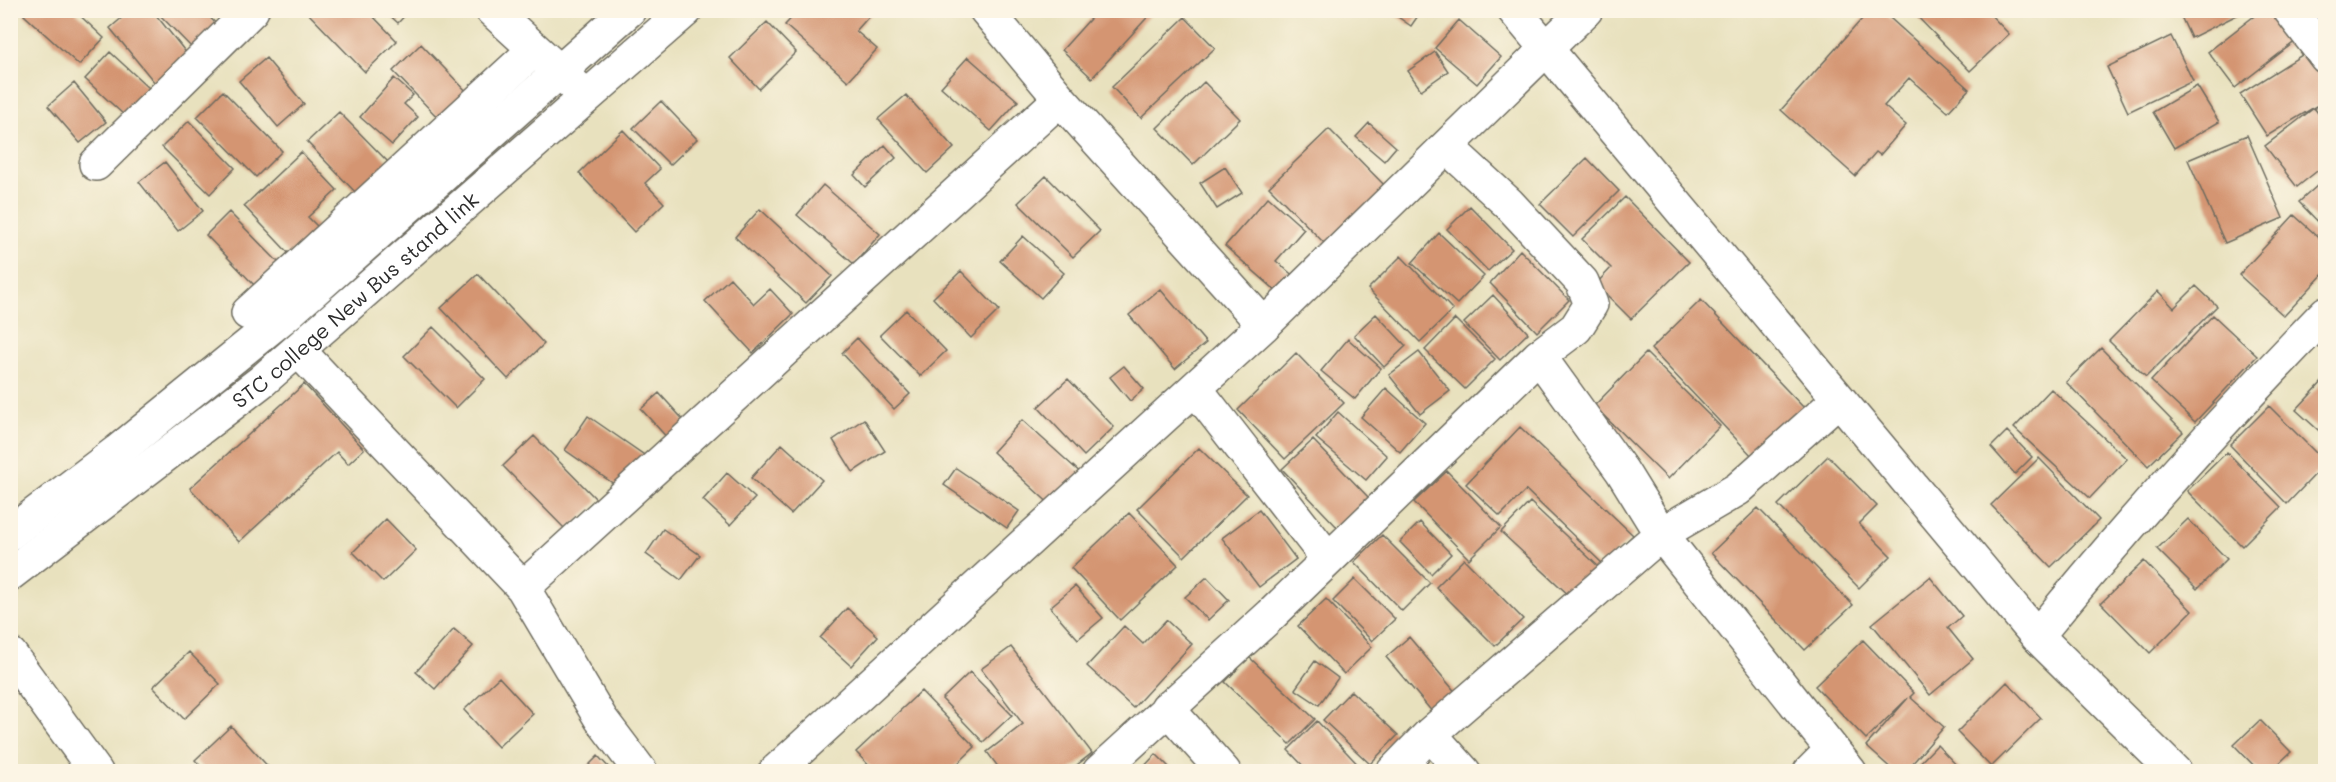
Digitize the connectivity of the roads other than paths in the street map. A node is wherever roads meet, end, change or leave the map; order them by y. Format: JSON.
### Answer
{"nodes":[{"id":1,"x":252,"y":10,"type":"edge"},
{"id":2,"x":492,"y":10,"type":"edge"},
{"id":3,"x":629,"y":10,"type":"edge"},
{"id":4,"x":686,"y":10,"type":"edge"},
{"id":5,"x":986,"y":10,"type":"edge"},
{"id":6,"x":1514,"y":10,"type":"edge"},
{"id":7,"x":1586,"y":10,"type":"edge"},
{"id":8,"x":2290,"y":10,"type":"edge"},
{"id":9,"x":534,"y":50,"type":"junction"},
{"id":10,"x":1547,"y":50,"type":"junction"},
{"id":11,"x":2325,"y":57,"type":"edge"},
{"id":12,"x":558,"y":72,"type":"junction"},
{"id":13,"x":586,"y":96,"type":"junction"},
{"id":14,"x":1060,"y":99,"type":"junction"},
{"id":15,"x":1447,"y":147,"type":"junction"},
{"id":16,"x":96,"y":164,"type":"dead end"},
{"id":17,"x":248,"y":313,"type":"dead end"},
{"id":18,"x":2325,"y":313,"type":"edge"},
{"id":19,"x":1264,"y":325,"type":"junction"},
{"id":20,"x":298,"y":350,"type":"junction"},
{"id":21,"x":1539,"y":356,"type":"junction"},
{"id":22,"x":1195,"y":388,"type":"junction"},
{"id":23,"x":1839,"y":399,"type":"junction"},
{"id":24,"x":10,"y":533,"type":"edge"},
{"id":25,"x":1661,"y":534,"type":"junction"},
{"id":26,"x":1328,"y":559,"type":"junction"},
{"id":27,"x":10,"y":574,"type":"edge"},
{"id":28,"x":523,"y":588,"type":"junction"},
{"id":29,"x":2037,"y":636,"type":"junction"},
{"id":30,"x":10,"y":654,"type":"edge"},
{"id":31,"x":1167,"y":708,"type":"junction"},
{"id":32,"x":1430,"y":734,"type":"junction"},
{"id":33,"x":1831,"y":764,"type":"edge"},
{"id":34,"x":96,"y":771,"type":"edge"},
{"id":35,"x":641,"y":771,"type":"edge"},
{"id":36,"x":775,"y":771,"type":"edge"},
{"id":37,"x":1099,"y":771,"type":"edge"},
{"id":38,"x":1224,"y":771,"type":"edge"},
{"id":39,"x":1393,"y":771,"type":"edge"},
{"id":40,"x":1464,"y":771,"type":"edge"},
{"id":41,"x":2175,"y":771,"type":"edge"}],
"edges":[{"from":1,"to":16,"type":"street"},
{"from":2,"to":9,"type":"street"},
{"from":3,"to":12,"type":"street"},
{"from":4,"to":13,"type":"street","name":"STC college New Bus stand link"},
{"from":5,"to":14,"type":"street"},
{"from":6,"to":10,"type":"street"},
{"from":7,"to":10,"type":"street"},
{"from":8,"to":11,"type":"street"},
{"from":9,"to":12,"type":"street"},
{"from":9,"to":17,"type":"street"},
{"from":10,"to":15,"type":"street"},
{"from":10,"to":23,"type":"street"},
{"from":12,"to":13,"type":"street"},
{"from":12,"to":24,"type":"street"},
{"from":13,"to":20,"type":"street","name":"STC college New Bus stand link"},
{"from":14,"to":19,"type":"street"},
{"from":14,"to":28,"type":"street"},
{"from":15,"to":19,"type":"street"},
{"from":15,"to":21,"type":"street"},
{"from":18,"to":29,"type":"street"},
{"from":19,"to":22,"type":"street"},
{"from":20,"to":27,"type":"street","name":"STC college New Bus stand link"},
{"from":20,"to":28,"type":"street"},
{"from":21,"to":25,"type":"street"},
{"from":21,"to":26,"type":"street"},
{"from":22,"to":26,"type":"street"},
{"from":22,"to":36,"type":"street"},
{"from":23,"to":25,"type":"street"},
{"from":23,"to":29,"type":"street"},
{"from":25,"to":32,"type":"street"},
{"from":25,"to":33,"type":"street"},
{"from":26,"to":31,"type":"street"},
{"from":28,"to":35,"type":"street"},
{"from":29,"to":41,"type":"street"},
{"from":30,"to":34,"type":"street"},
{"from":31,"to":37,"type":"street"},
{"from":31,"to":38,"type":"street"},
{"from":32,"to":39,"type":"street"},
{"from":32,"to":40,"type":"street"}]}
